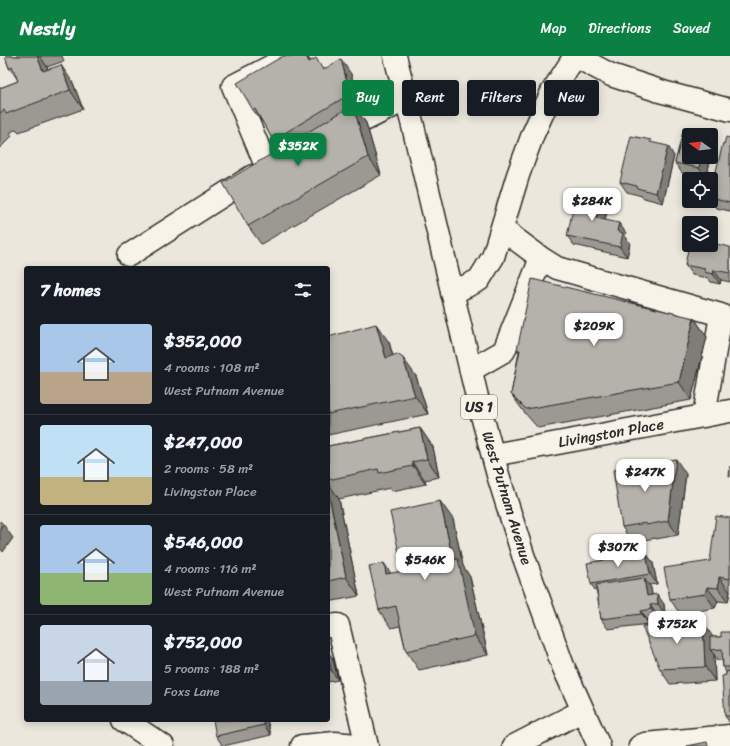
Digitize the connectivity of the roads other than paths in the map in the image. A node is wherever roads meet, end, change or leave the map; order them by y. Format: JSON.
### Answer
{"nodes":[{"id":1,"x":291,"y":56,"type":"edge"},
{"id":2,"x":395,"y":56,"type":"edge"},
{"id":3,"x":575,"y":56,"type":"edge"},
{"id":4,"x":402,"y":81,"type":"edge"},
{"id":5,"x":402,"y":102,"type":"edge"},
{"id":6,"x":730,"y":110,"type":"edge"},
{"id":7,"x":411,"y":116,"type":"edge"},
{"id":8,"x":323,"y":141,"type":"edge"},
{"id":9,"x":288,"y":158,"type":"edge"},
{"id":10,"x":267,"y":168,"type":"junction"},
{"id":11,"x":502,"y":228,"type":"junction"},
{"id":12,"x":129,"y":255,"type":"dead end"},
{"id":13,"x":541,"y":258,"type":"junction"},
{"id":14,"x":452,"y":293,"type":"junction"},
{"id":15,"x":471,"y":370,"type":"junction"},
{"id":16,"x":730,"y":411,"type":"edge"},
{"id":17,"x":704,"y":416,"type":"junction"},
{"id":18,"x":493,"y":455,"type":"junction"},
{"id":19,"x":330,"y":626,"type":"edge"},
{"id":20,"x":582,"y":711,"type":"junction"},
{"id":21,"x":127,"y":722,"type":"edge"},
{"id":22,"x":730,"y":736,"type":"edge"},
{"id":23,"x":163,"y":746,"type":"edge"},
{"id":24,"x":302,"y":746,"type":"edge"},
{"id":25,"x":367,"y":746,"type":"edge"},
{"id":26,"x":514,"y":746,"type":"edge"},
{"id":27,"x":599,"y":746,"type":"edge"},
{"id":28,"x":640,"y":746,"type":"edge"}],
"edges":[{"from":1,"to":10,"type":"street"},
{"from":2,"to":4,"type":"street","name":"West Putnam Avenue","number":"US 1"},
{"from":3,"to":6,"type":"street"},
{"from":3,"to":11,"type":"street"},
{"from":5,"to":8,"type":"street"},
{"from":7,"to":14,"type":"street","name":"West Putnam Avenue","number":"US 1"},
{"from":9,"to":10,"type":"street"},
{"from":10,"to":12,"type":"street"},
{"from":11,"to":13,"type":"street"},
{"from":11,"to":14,"type":"street"},
{"from":13,"to":15,"type":"street"},
{"from":13,"to":17,"type":"street"},
{"from":14,"to":15,"type":"street","name":"West Putnam Avenue","number":"US 1"},
{"from":15,"to":18,"type":"street","name":"West Putnam Avenue","number":"US 1"},
{"from":16,"to":17,"type":"street","name":"Livingston Place"},
{"from":17,"to":18,"type":"street","name":"Livingston Place"},
{"from":18,"to":20,"type":"street","name":"West Putnam Avenue","number":"US 1"},
{"from":19,"to":25,"type":"street"},
{"from":20,"to":26,"type":"street"},
{"from":20,"to":27,"type":"street","name":"West Putnam Avenue","number":"US 1"},
{"from":21,"to":23,"type":"street"},
{"from":22,"to":28,"type":"street"},
{"from":24,"to":25,"type":"street"}]}
